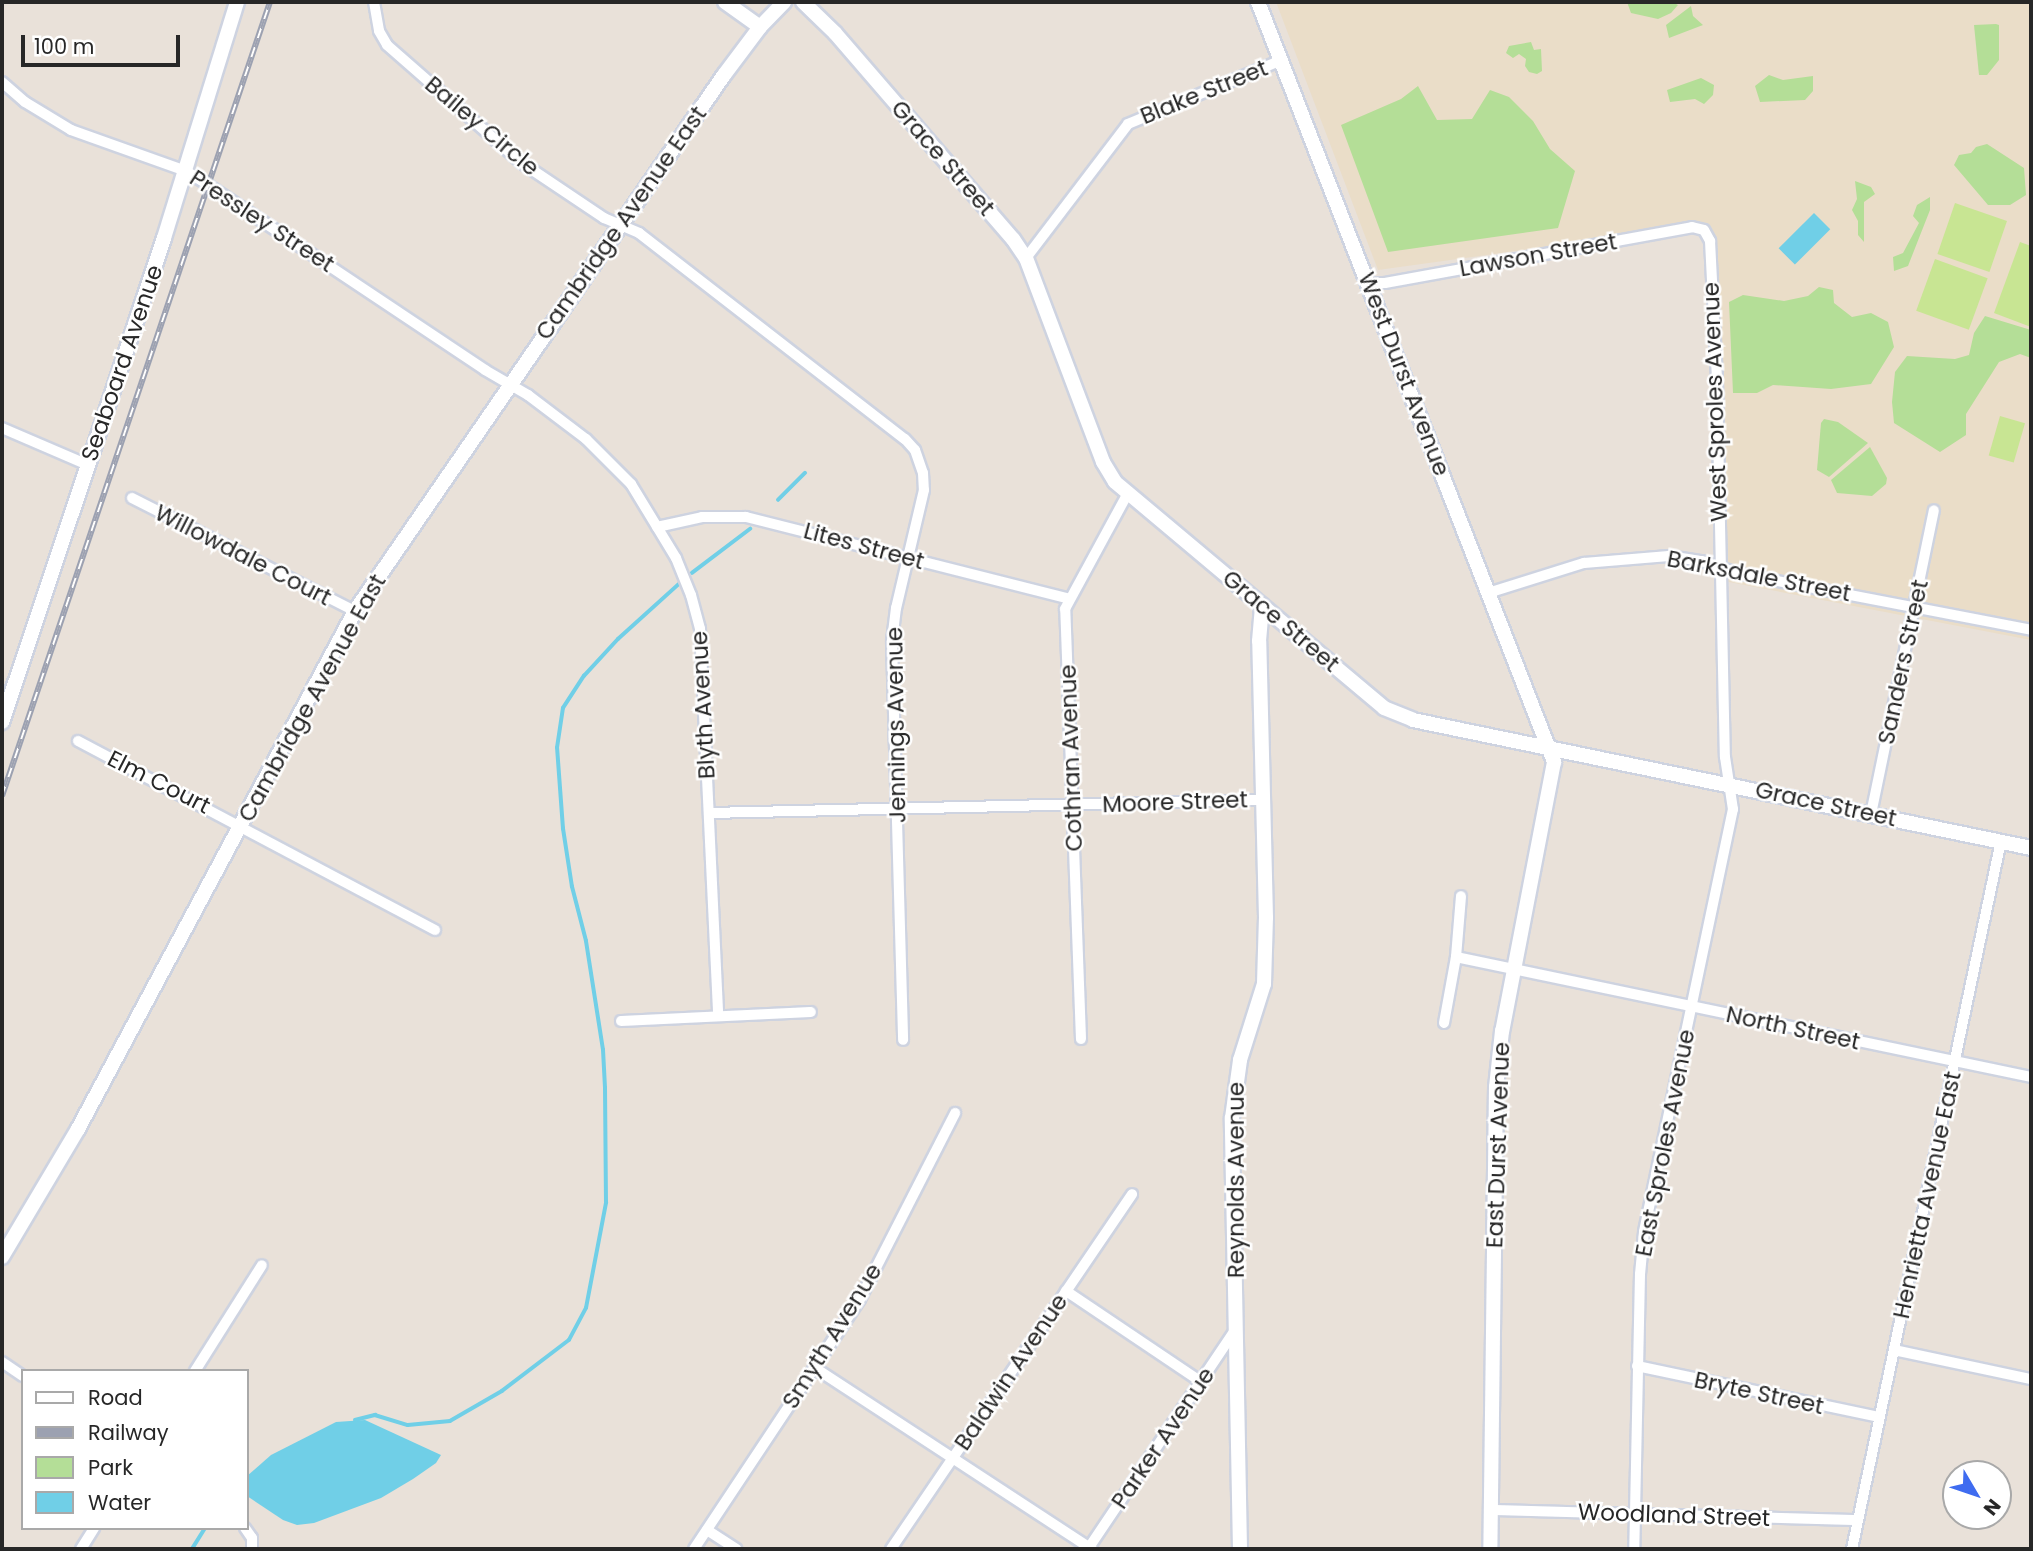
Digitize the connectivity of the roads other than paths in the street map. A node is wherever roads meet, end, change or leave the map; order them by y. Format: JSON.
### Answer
{"nodes":[{"id":1,"x":237,"y":2,"type":"edge"},
{"id":2,"x":374,"y":2,"type":"edge"},
{"id":3,"x":726,"y":2,"type":"edge"},
{"id":4,"x":784,"y":2,"type":"edge"},
{"id":5,"x":803,"y":2,"type":"edge"},
{"id":6,"x":1258,"y":2,"type":"edge"},
{"id":7,"x":760,"y":27,"type":"junction"},
{"id":8,"x":1282,"y":60,"type":"junction"},
{"id":9,"x":2,"y":82,"type":"edge"},
{"id":10,"x":186,"y":171,"type":"junction"},
{"id":11,"x":621,"y":224,"type":"junction"},
{"id":12,"x":1706,"y":232,"type":"joint"},
{"id":13,"x":1026,"y":258,"type":"junction"},
{"id":14,"x":1368,"y":283,"type":"junction"},
{"id":15,"x":510,"y":385,"type":"junction"},
{"id":16,"x":2,"y":428,"type":"edge"},
{"id":17,"x":88,"y":465,"type":"junction"},
{"id":18,"x":1128,"y":493,"type":"junction"},
{"id":19,"x":132,"y":498,"type":"dead end"},
{"id":20,"x":1934,"y":510,"type":"dead end"},
{"id":21,"x":657,"y":527,"type":"junction"},
{"id":22,"x":908,"y":557,"type":"junction"},
{"id":23,"x":1720,"y":567,"type":"junction"},
{"id":24,"x":1488,"y":593,"type":"junction"},
{"id":25,"x":1069,"y":599,"type":"junction"},
{"id":26,"x":1262,"y":605,"type":"junction"},
{"id":27,"x":1915,"y":606,"type":"junction"},
{"id":28,"x":355,"y":611,"type":"junction"},
{"id":29,"x":2031,"y":630,"type":"edge"},
{"id":30,"x":2,"y":722,"type":"edge"},
{"id":31,"x":78,"y":741,"type":"dead end"},
{"id":32,"x":1550,"y":747,"type":"junction"},
{"id":33,"x":1728,"y":783,"type":"junction"},
{"id":34,"x":1263,"y":800,"type":"junction"},
{"id":35,"x":1072,"y":804,"type":"junction"},
{"id":36,"x":897,"y":809,"type":"junction"},
{"id":37,"x":709,"y":813,"type":"junction"},
{"id":38,"x":1871,"y":814,"type":"junction"},
{"id":39,"x":240,"y":824,"type":"junction"},
{"id":40,"x":2001,"y":841,"type":"junction"},
{"id":41,"x":2031,"y":848,"type":"edge"},
{"id":42,"x":1461,"y":896,"type":"dead end"},
{"id":43,"x":435,"y":930,"type":"dead end"},
{"id":44,"x":1456,"y":957,"type":"junction"},
{"id":45,"x":1514,"y":968,"type":"junction"},
{"id":46,"x":1692,"y":1006,"type":"junction"},
{"id":47,"x":811,"y":1012,"type":"dead end"},
{"id":48,"x":718,"y":1016,"type":"junction"},
{"id":49,"x":621,"y":1021,"type":"dead end"},
{"id":50,"x":1444,"y":1023,"type":"dead end"},
{"id":51,"x":1081,"y":1039,"type":"dead end"},
{"id":52,"x":903,"y":1040,"type":"dead end"},
{"id":53,"x":1955,"y":1061,"type":"junction"},
{"id":54,"x":2031,"y":1077,"type":"edge"},
{"id":55,"x":955,"y":1113,"type":"dead end"},
{"id":56,"x":1132,"y":1194,"type":"dead end"},
{"id":57,"x":2,"y":1257,"type":"edge"},
{"id":58,"x":262,"y":1265,"type":"dead end"},
{"id":59,"x":1066,"y":1291,"type":"junction"},
{"id":60,"x":1237,"y":1327,"type":"junction"},
{"id":61,"x":1894,"y":1350,"type":"junction"},
{"id":62,"x":2,"y":1362,"type":"edge"},
{"id":63,"x":1637,"y":1366,"type":"junction"},
{"id":64,"x":815,"y":1368,"type":"junction"},
{"id":65,"x":196,"y":1369,"type":"edge"},
{"id":66,"x":21,"y":1375,"type":"edge"},
{"id":67,"x":2031,"y":1379,"type":"edge"},
{"id":68,"x":1200,"y":1381,"type":"junction"},
{"id":69,"x":1880,"y":1418,"type":"junction"},
{"id":70,"x":953,"y":1457,"type":"junction"},
{"id":71,"x":1491,"y":1510,"type":"junction"},
{"id":72,"x":1635,"y":1515,"type":"junction"},
{"id":73,"x":1857,"y":1520,"type":"junction"},
{"id":74,"x":93,"y":1530,"type":"edge"},
{"id":75,"x":246,"y":1530,"type":"edge"},
{"id":76,"x":707,"y":1530,"type":"junction"},
{"id":77,"x":81,"y":1549,"type":"edge"},
{"id":78,"x":252,"y":1549,"type":"edge"},
{"id":79,"x":694,"y":1549,"type":"edge"},
{"id":80,"x":736,"y":1549,"type":"edge"},
{"id":81,"x":891,"y":1549,"type":"edge"},
{"id":82,"x":1090,"y":1549,"type":"edge"},
{"id":83,"x":1240,"y":1549,"type":"edge"},
{"id":84,"x":1490,"y":1549,"type":"edge"},
{"id":85,"x":1634,"y":1549,"type":"edge"},
{"id":86,"x":1852,"y":1549,"type":"edge"}],
"edges":[{"from":1,"to":10,"type":"main road","name":"Seaboard Avenue"},
{"from":2,"to":11,"type":"street","name":"Bailey Circle"},
{"from":3,"to":7,"type":"main road"},
{"from":4,"to":7,"type":"main road","name":"Cambridge Avenue East"},
{"from":5,"to":13,"type":"main road","name":"Grace Street"},
{"from":6,"to":8,"type":"main road","name":"West Durst Avenue"},
{"from":7,"to":11,"type":"main road","name":"Cambridge Avenue East"},
{"from":8,"to":13,"type":"street","name":"Blake Street"},
{"from":8,"to":14,"type":"main road","name":"West Durst Avenue"},
{"from":9,"to":10,"type":"street","name":"Pressley Street"},
{"from":10,"to":15,"type":"street","name":"Pressley Street"},
{"from":10,"to":17,"type":"main road","name":"Seaboard Avenue"},
{"from":11,"to":15,"type":"main road","name":"Cambridge Avenue East"},
{"from":11,"to":22,"type":"street","name":"Jennings Avenue"},
{"from":12,"to":14,"type":"street","name":"Lawson Street"},
{"from":12,"to":23,"type":"street","name":"West Sproles Avenue"},
{"from":13,"to":18,"type":"main road","name":"Grace Street"},
{"from":14,"to":24,"type":"main road","name":"West Durst Avenue"},
{"from":15,"to":21,"type":"street","name":"Blyth Avenue"},
{"from":15,"to":28,"type":"main road","name":"Cambridge Avenue East"},
{"from":16,"to":17,"type":"street"},
{"from":17,"to":30,"type":"main road","name":"Seaboard Avenue"},
{"from":18,"to":25,"type":"street","name":"Cothran Avenue"},
{"from":18,"to":26,"type":"main road","name":"Grace Street"},
{"from":19,"to":28,"type":"street","name":"Willowdale Court"},
{"from":20,"to":27,"type":"street","name":"Sanders Street"},
{"from":21,"to":22,"type":"street","name":"Lites Street"},
{"from":21,"to":37,"type":"street","name":"Blyth Avenue"},
{"from":22,"to":25,"type":"street","name":"Lites Street"},
{"from":22,"to":36,"type":"street","name":"Jennings Avenue"},
{"from":23,"to":24,"type":"street","name":"Barksdale Street"},
{"from":23,"to":27,"type":"street","name":"Barksdale Street"},
{"from":23,"to":33,"type":"street","name":"West Sproles Avenue"},
{"from":24,"to":32,"type":"main road","name":"West Durst Avenue"},
{"from":25,"to":35,"type":"street","name":"Cothran Avenue"},
{"from":26,"to":32,"type":"main road","name":"Grace Street"},
{"from":26,"to":34,"type":"main road","name":"Reynolds Avenue"},
{"from":27,"to":29,"type":"street","name":"Barksdale Street"},
{"from":27,"to":38,"type":"street","name":"Sanders Street"},
{"from":28,"to":39,"type":"main road","name":"Cambridge Avenue East"},
{"from":31,"to":39,"type":"street","name":"Elm Court"},
{"from":32,"to":33,"type":"main road","name":"Grace Street"},
{"from":32,"to":45,"type":"main road","name":"East Durst Avenue"},
{"from":33,"to":38,"type":"main road","name":"Grace Street"},
{"from":33,"to":46,"type":"street","name":"East Sproles Avenue"},
{"from":34,"to":35,"type":"street","name":"Moore Street"},
{"from":34,"to":60,"type":"main road","name":"Reynolds Avenue"},
{"from":35,"to":36,"type":"street","name":"Moore Street"},
{"from":35,"to":51,"type":"street","name":"Cothran Avenue"},
{"from":36,"to":37,"type":"street","name":"Moore Street"},
{"from":36,"to":52,"type":"street","name":"Jennings Avenue"},
{"from":37,"to":48,"type":"street","name":"Blyth Avenue"},
{"from":38,"to":40,"type":"main road","name":"Grace Street"},
{"from":39,"to":43,"type":"street","name":"Elm Court"},
{"from":39,"to":57,"type":"main road","name":"Cambridge Avenue East"},
{"from":40,"to":41,"type":"main road","name":"Grace Street"},
{"from":40,"to":53,"type":"street","name":"Henrietta Avenue East"},
{"from":42,"to":44,"type":"street"},
{"from":44,"to":45,"type":"street","name":"North Street"},
{"from":44,"to":50,"type":"street"},
{"from":45,"to":46,"type":"street","name":"North Street"},
{"from":45,"to":71,"type":"main road","name":"East Durst Avenue"},
{"from":46,"to":53,"type":"street","name":"North Street"},
{"from":46,"to":63,"type":"street","name":"East Sproles Avenue"},
{"from":47,"to":48,"type":"street"},
{"from":48,"to":49,"type":"street"},
{"from":53,"to":54,"type":"street","name":"North Street"},
{"from":53,"to":61,"type":"street","name":"Henrietta Avenue East"},
{"from":55,"to":64,"type":"street","name":"Smyth Avenue"},
{"from":56,"to":59,"type":"street","name":"Baldwin Avenue"},
{"from":58,"to":65,"type":"street"},
{"from":59,"to":68,"type":"street"},
{"from":59,"to":70,"type":"street","name":"Baldwin Avenue"},
{"from":60,"to":68,"type":"street","name":"Parker Avenue"},
{"from":60,"to":83,"type":"main road","name":"Reynolds Avenue"},
{"from":61,"to":67,"type":"street"},
{"from":61,"to":69,"type":"street","name":"Henrietta Avenue East"},
{"from":62,"to":66,"type":"street"},
{"from":63,"to":69,"type":"street","name":"Bryte Street"},
{"from":63,"to":72,"type":"street","name":"East Sproles Avenue"},
{"from":64,"to":70,"type":"street"},
{"from":64,"to":76,"type":"street","name":"Smyth Avenue"},
{"from":68,"to":82,"type":"street","name":"Parker Avenue"},
{"from":69,"to":73,"type":"street","name":"Henrietta Avenue East"},
{"from":70,"to":81,"type":"street","name":"Baldwin Avenue"},
{"from":70,"to":82,"type":"street"},
{"from":71,"to":72,"type":"street","name":"Woodland Street"},
{"from":71,"to":84,"type":"main road","name":"East Durst Avenue"},
{"from":72,"to":73,"type":"street","name":"Woodland Street"},
{"from":72,"to":85,"type":"street","name":"East Sproles Avenue"},
{"from":73,"to":86,"type":"street","name":"Henrietta Avenue East"},
{"from":74,"to":77,"type":"street"},
{"from":75,"to":78,"type":"street"},
{"from":76,"to":79,"type":"street","name":"Smyth Avenue"},
{"from":76,"to":80,"type":"street"}]}
